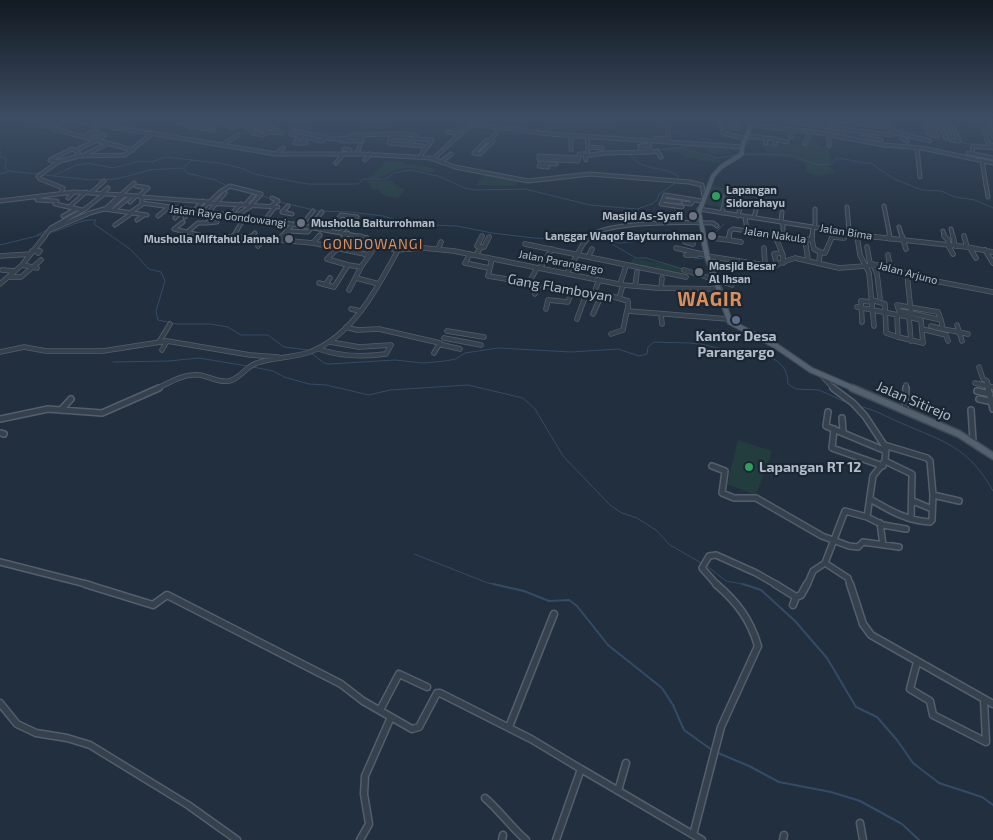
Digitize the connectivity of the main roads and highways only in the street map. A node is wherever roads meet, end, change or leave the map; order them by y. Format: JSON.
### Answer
{"nodes":[{"id":1,"x":735,"y":159,"type":"edge"},
{"id":2,"x":992,"y":454,"type":"edge"}],
"edges":[{"from":1,"to":2,"type":"main road","name":"Jalan Sitirejo"}]}
